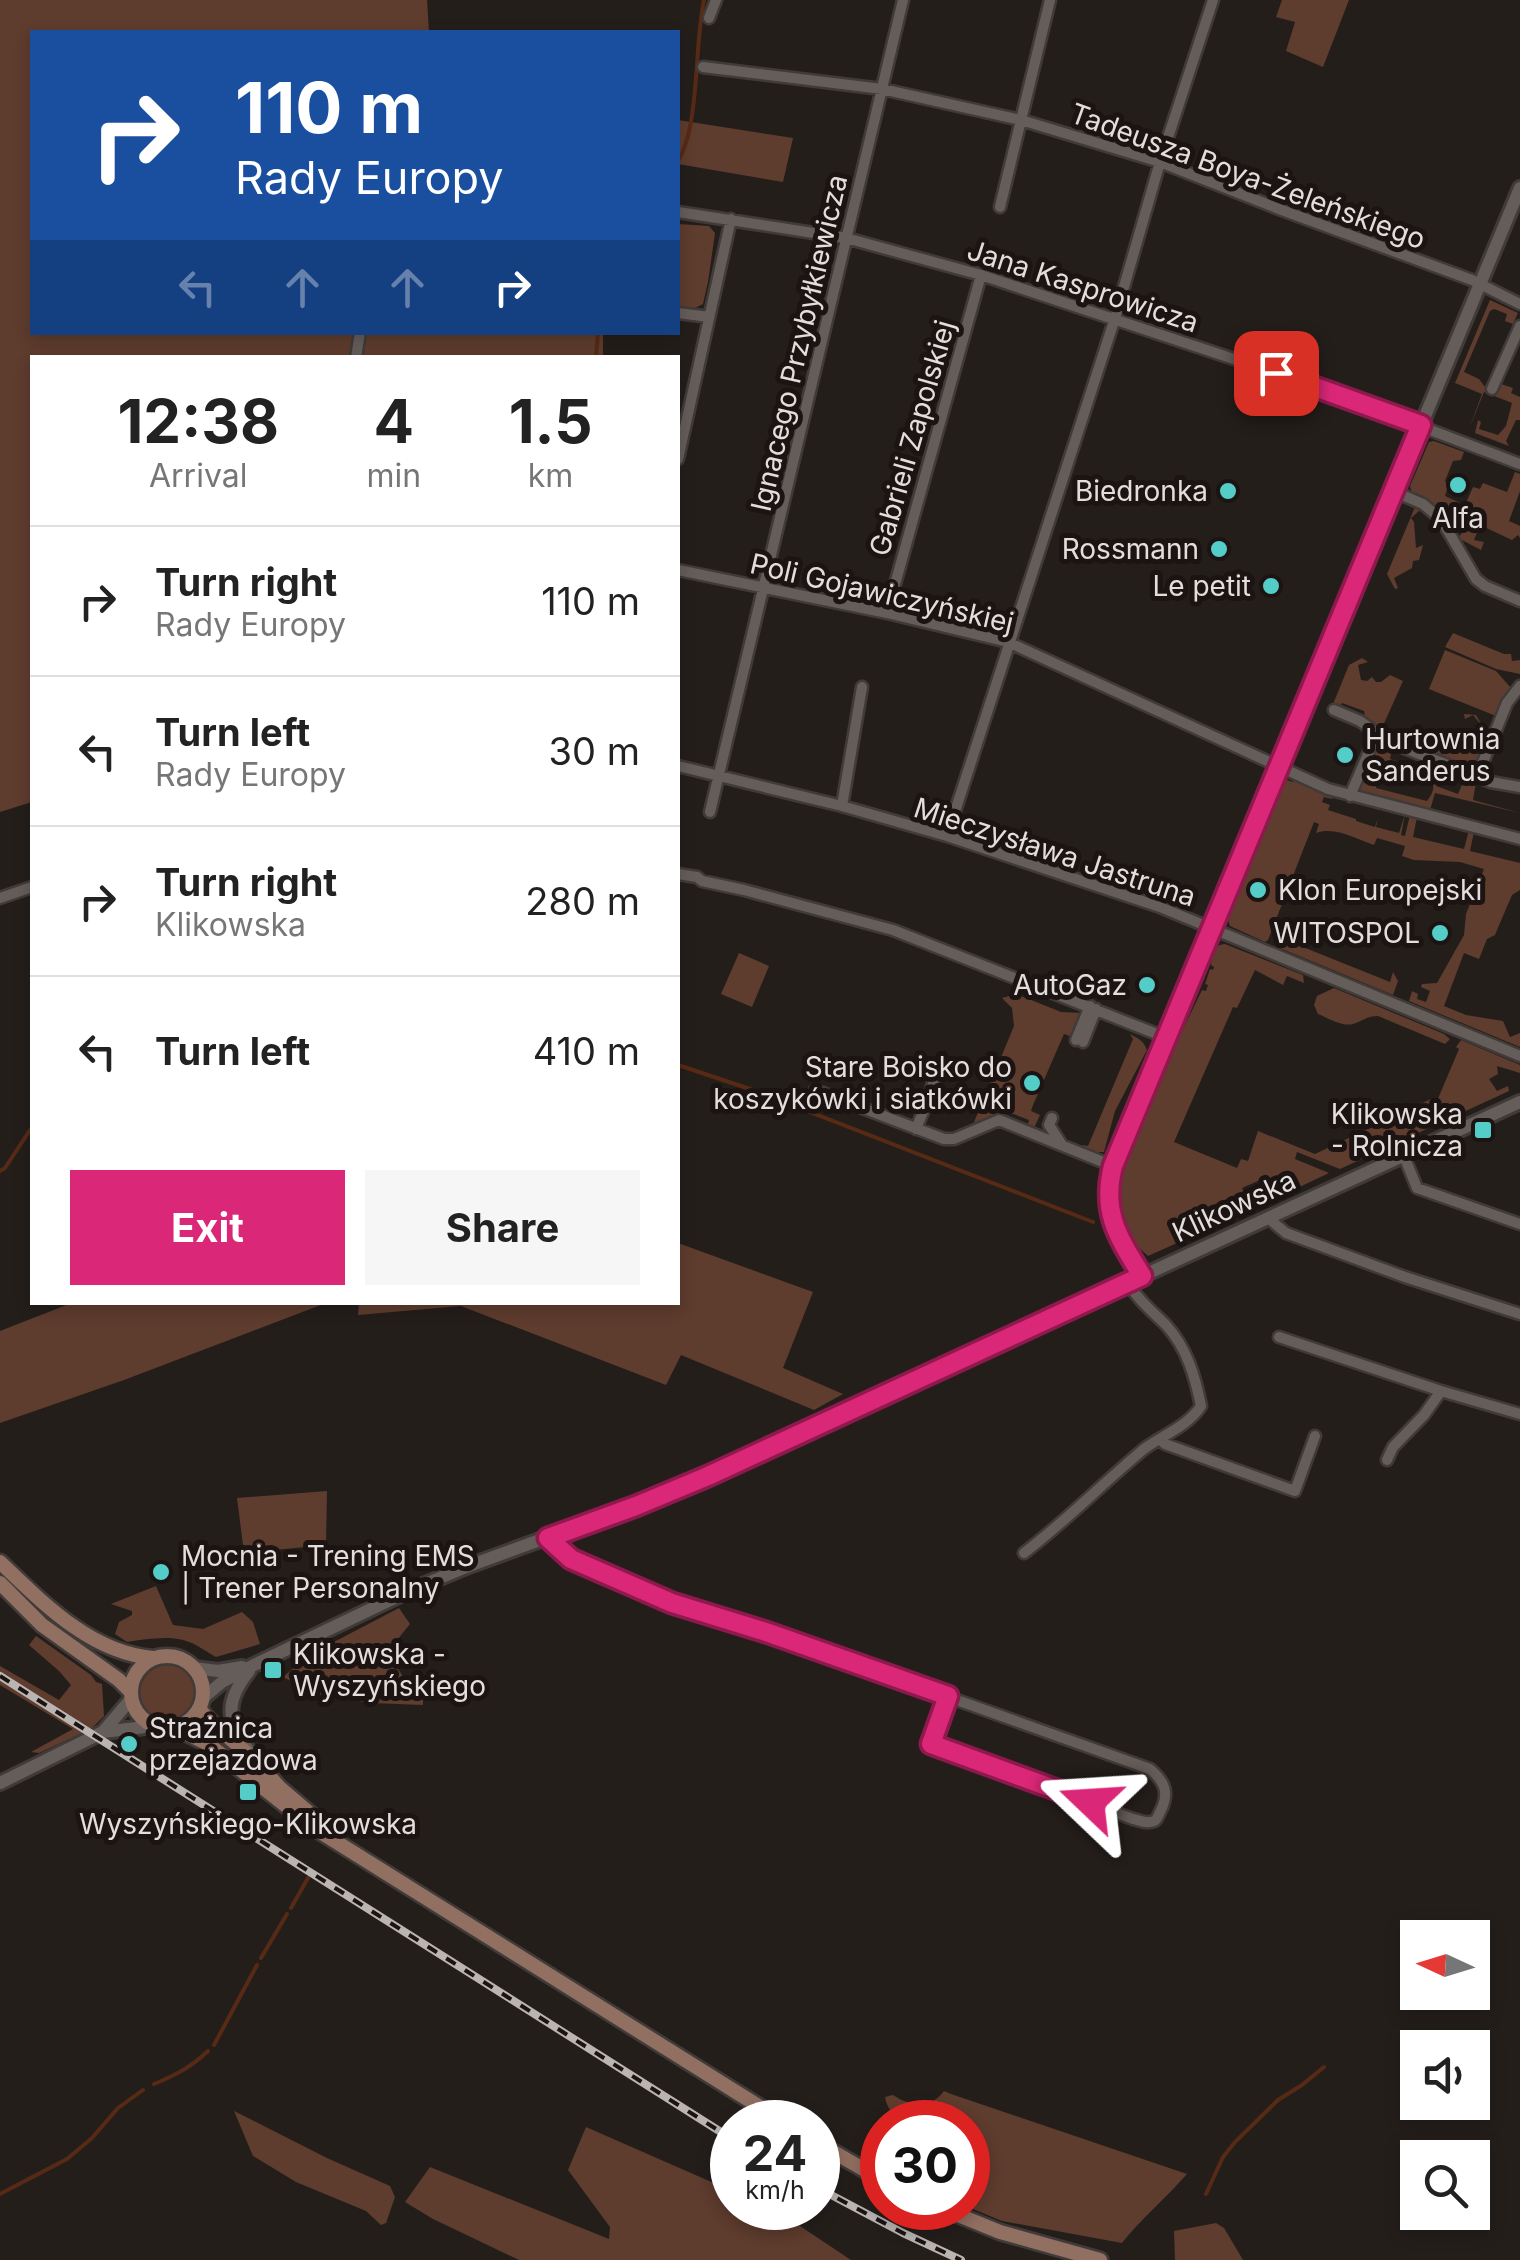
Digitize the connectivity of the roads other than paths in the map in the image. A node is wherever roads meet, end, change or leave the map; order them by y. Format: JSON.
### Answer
{"nodes":[{"id":1,"x":716,"y":0,"type":"edge"},
{"id":2,"x":903,"y":0,"type":"edge"},
{"id":3,"x":1050,"y":0,"type":"edge"},
{"id":4,"x":1213,"y":0,"type":"edge"},
{"id":5,"x":709,"y":18,"type":"dead end"},
{"id":6,"x":702,"y":67,"type":"dead end"},
{"id":7,"x":882,"y":89,"type":"junction"},
{"id":8,"x":1021,"y":120,"type":"junction"},
{"id":9,"x":1160,"y":162,"type":"junction"},
{"id":10,"x":1520,"y":188,"type":"edge"},
{"id":11,"x":1000,"y":208,"type":"dead end"},
{"id":12,"x":680,"y":212,"type":"edge"},
{"id":13,"x":730,"y":218,"type":"junction"},
{"id":14,"x":846,"y":238,"type":"junction"},
{"id":15,"x":981,"y":275,"type":"junction"},
{"id":16,"x":1480,"y":284,"type":"junction"},
{"id":17,"x":1520,"y":304,"type":"edge"},
{"id":18,"x":680,"y":312,"type":"edge"},
{"id":19,"x":709,"y":317,"type":"junction"},
{"id":20,"x":1114,"y":318,"type":"junction"},
{"id":21,"x":1520,"y":326,"type":"edge"},
{"id":22,"x":1492,"y":389,"type":"dead end"},
{"id":23,"x":1421,"y":425,"type":"junction"},
{"id":24,"x":680,"y":450,"type":"edge"},
{"id":25,"x":1520,"y":464,"type":"edge"},
{"id":26,"x":1393,"y":491,"type":"junction"},
{"id":27,"x":680,"y":570,"type":"edge"},
{"id":28,"x":764,"y":588,"type":"junction"},
{"id":29,"x":1520,"y":601,"type":"edge"},
{"id":30,"x":887,"y":614,"type":"junction"},
{"id":31,"x":1008,"y":642,"type":"junction"},
{"id":32,"x":1520,"y":686,"type":"edge"},
{"id":33,"x":862,"y":687,"type":"dead end"},
{"id":34,"x":1334,"y":710,"type":"dead end"},
{"id":35,"x":1376,"y":733,"type":"junction"},
{"id":36,"x":680,"y":766,"type":"edge"},
{"id":37,"x":1279,"y":767,"type":"junction"},
{"id":38,"x":718,"y":774,"type":"junction"},
{"id":39,"x":1477,"y":777,"type":"junction"},
{"id":40,"x":1520,"y":787,"type":"edge"},
{"id":41,"x":1350,"y":796,"type":"junction"},
{"id":42,"x":842,"y":806,"type":"junction"},
{"id":43,"x":710,"y":812,"type":"dead end"},
{"id":44,"x":947,"y":836,"type":"junction"},
{"id":45,"x":1520,"y":838,"type":"edge"},
{"id":46,"x":680,"y":874,"type":"edge"},
{"id":47,"x":30,"y":889,"type":"edge"},
{"id":48,"x":0,"y":898,"type":"edge"},
{"id":49,"x":1212,"y":930,"type":"junction"},
{"id":50,"x":1093,"y":1008,"type":"junction"},
{"id":51,"x":1167,"y":1038,"type":"junction"},
{"id":52,"x":1080,"y":1041,"type":"dead end"},
{"id":53,"x":1520,"y":1056,"type":"edge"},
{"id":54,"x":932,"y":1083,"type":"dead end"},
{"id":55,"x":814,"y":1090,"type":"dead end"},
{"id":56,"x":1520,"y":1102,"type":"edge"},
{"id":57,"x":916,"y":1129,"type":"junction"},
{"id":58,"x":1042,"y":1137,"type":"junction"},
{"id":59,"x":1062,"y":1146,"type":"junction"},
{"id":60,"x":1404,"y":1156,"type":"junction"},
{"id":61,"x":1113,"y":1166,"type":"junction"},
{"id":62,"x":1268,"y":1218,"type":"junction"},
{"id":63,"x":1520,"y":1224,"type":"edge"},
{"id":64,"x":1135,"y":1280,"type":"junction"},
{"id":65,"x":1520,"y":1314,"type":"edge"},
{"id":66,"x":1279,"y":1338,"type":"dead end"},
{"id":67,"x":1441,"y":1391,"type":"junction"},
{"id":68,"x":1520,"y":1414,"type":"edge"},
{"id":69,"x":1314,"y":1436,"type":"dead end"},
{"id":70,"x":1160,"y":1439,"type":"junction"},
{"id":71,"x":1387,"y":1460,"type":"dead end"},
{"id":72,"x":548,"y":1538,"type":"junction"},
{"id":73,"x":1024,"y":1553,"type":"dead end"},
{"id":74,"x":0,"y":1562,"type":"edge"},
{"id":75,"x":0,"y":1584,"type":"edge"},
{"id":76,"x":154,"y":1658,"type":"junction"},
{"id":77,"x":254,"y":1665,"type":"junction"},
{"id":78,"x":194,"y":1668,"type":"junction"},
{"id":79,"x":131,"y":1696,"type":"junction"},
{"id":80,"x":948,"y":1696,"type":"junction"},
{"id":81,"x":201,"y":1703,"type":"junction"},
{"id":82,"x":153,"y":1726,"type":"junction"},
{"id":83,"x":174,"y":1728,"type":"junction"},
{"id":84,"x":104,"y":1732,"type":"junction"},
{"id":85,"x":256,"y":1761,"type":"junction"},
{"id":86,"x":0,"y":1783,"type":"edge"},
{"id":87,"x":361,"y":1858,"type":"junction"},
{"id":88,"x":749,"y":2100,"type":"edge"},
{"id":89,"x":990,"y":2228,"type":"edge"},
{"id":90,"x":1100,"y":2260,"type":"edge"}],
"edges":[{"from":1,"to":5,"type":"street"},
{"from":2,"to":7,"type":"street","name":"Ignacego Przybyłkiewicza"},
{"from":3,"to":8,"type":"street"},
{"from":4,"to":9,"type":"street"},
{"from":6,"to":7,"type":"street","name":"Tadeusza Boya-Żeleńskiego"},
{"from":7,"to":8,"type":"street","name":"Tadeusza Boya-Żeleńskiego"},
{"from":7,"to":14,"type":"street","name":"Ignacego Przybyłkiewicza"},
{"from":8,"to":9,"type":"street","name":"Tadeusza Boya-Żeleńskiego"},
{"from":8,"to":11,"type":"street"},
{"from":9,"to":16,"type":"street","name":"Tadeusza Boya-Żeleńskiego"},
{"from":9,"to":20,"type":"street"},
{"from":10,"to":16,"type":"street"},
{"from":12,"to":13,"type":"street","name":"Jana Kasprowicza"},
{"from":13,"to":14,"type":"street","name":"Jana Kasprowicza"},
{"from":13,"to":19,"type":"street"},
{"from":14,"to":15,"type":"street","name":"Jana Kasprowicza"},
{"from":14,"to":28,"type":"street","name":"Ignacego Przybyłkiewicza"},
{"from":15,"to":20,"type":"street","name":"Jana Kasprowicza"},
{"from":15,"to":30,"type":"street","name":"Gabrieli Zapolskiej"},
{"from":16,"to":17,"type":"street","name":"Tadeusza Boya-Żeleńskiego"},
{"from":16,"to":23,"type":"street"},
{"from":18,"to":19,"type":"street"},
{"from":19,"to":24,"type":"street"},
{"from":20,"to":23,"type":"street","name":"Jana Kasprowicza"},
{"from":20,"to":31,"type":"street"},
{"from":21,"to":22,"type":"street"},
{"from":23,"to":25,"type":"street","name":"Jana Kasprowicza"},
{"from":23,"to":26,"type":"street"},
{"from":26,"to":29,"type":"street"},
{"from":26,"to":37,"type":"street"},
{"from":27,"to":28,"type":"street","name":"Poli Gojawiczyńskiej"},
{"from":28,"to":30,"type":"street","name":"Poli Gojawiczyńskiej"},
{"from":28,"to":38,"type":"street","name":"Ignacego Przybyłkiewicza"},
{"from":30,"to":31,"type":"street","name":"Poli Gojawiczyńskiej"},
{"from":31,"to":37,"type":"street","name":"Poli Gojawiczyńskiej"},
{"from":31,"to":44,"type":"street"},
{"from":32,"to":39,"type":"street"},
{"from":33,"to":42,"type":"street"},
{"from":34,"to":35,"type":"street"},
{"from":35,"to":39,"type":"street"},
{"from":35,"to":41,"type":"street"},
{"from":36,"to":38,"type":"street","name":"Mieczysława Jastruna"},
{"from":37,"to":41,"type":"street","name":"Poli Gojawiczyńskiej"},
{"from":37,"to":49,"type":"street"},
{"from":38,"to":42,"type":"street","name":"Mieczysława Jastruna"},
{"from":38,"to":43,"type":"street","name":"Ignacego Przybyłkiewicza"},
{"from":39,"to":40,"type":"street"},
{"from":41,"to":45,"type":"street","name":"Poli Gojawiczyńskiej"},
{"from":42,"to":44,"type":"street","name":"Mieczysława Jastruna"},
{"from":44,"to":49,"type":"street","name":"Mieczysława Jastruna"},
{"from":46,"to":50,"type":"street"},
{"from":47,"to":48,"type":"street"},
{"from":49,"to":51,"type":"street"},
{"from":49,"to":53,"type":"street","name":"Mieczysława Jastruna"},
{"from":50,"to":51,"type":"street"},
{"from":50,"to":52,"type":"street"},
{"from":51,"to":61,"type":"street"},
{"from":54,"to":57,"type":"street"},
{"from":55,"to":57,"type":"street"},
{"from":56,"to":60,"type":"street","name":"Klikowska"},
{"from":57,"to":58,"type":"street"},
{"from":58,"to":59,"type":"street"},
{"from":58,"to":59,"type":"street"},
{"from":59,"to":61,"type":"street"},
{"from":60,"to":62,"type":"street","name":"Klikowska"},
{"from":60,"to":63,"type":"street"},
{"from":61,"to":64,"type":"street"},
{"from":62,"to":64,"type":"street","name":"Klikowska"},
{"from":62,"to":65,"type":"street"},
{"from":64,"to":70,"type":"street"},
{"from":64,"to":72,"type":"street","name":"Klikowska"},
{"from":66,"to":67,"type":"street"},
{"from":67,"to":68,"type":"street"},
{"from":67,"to":71,"type":"street"},
{"from":69,"to":70,"type":"street"},
{"from":70,"to":73,"type":"street"},
{"from":72,"to":77,"type":"street","name":"Klikowska"},
{"from":72,"to":80,"type":"street"},
{"from":74,"to":76,"type":"main road"},
{"from":75,"to":79,"type":"main road"},
{"from":76,"to":78,"type":"main road"},
{"from":76,"to":79,"type":"main road"},
{"from":77,"to":78,"type":"street","name":"Klikowska"},
{"from":77,"to":81,"type":"street","name":"Klikowska"},
{"from":77,"to":85,"type":"street"},
{"from":78,"to":81,"type":"main road"},
{"from":79,"to":82,"type":"main road"},
{"from":79,"to":84,"type":"street"},
{"from":80,"to":80,"type":"street"},
{"from":81,"to":83,"type":"main road"},
{"from":81,"to":85,"type":"main road"},
{"from":82,"to":83,"type":"main road"},
{"from":82,"to":84,"type":"street"},
{"from":83,"to":87,"type":"main road"},
{"from":84,"to":86,"type":"street"},
{"from":85,"to":87,"type":"main road"},
{"from":87,"to":88,"type":"main road"},
{"from":89,"to":90,"type":"main road"}]}
